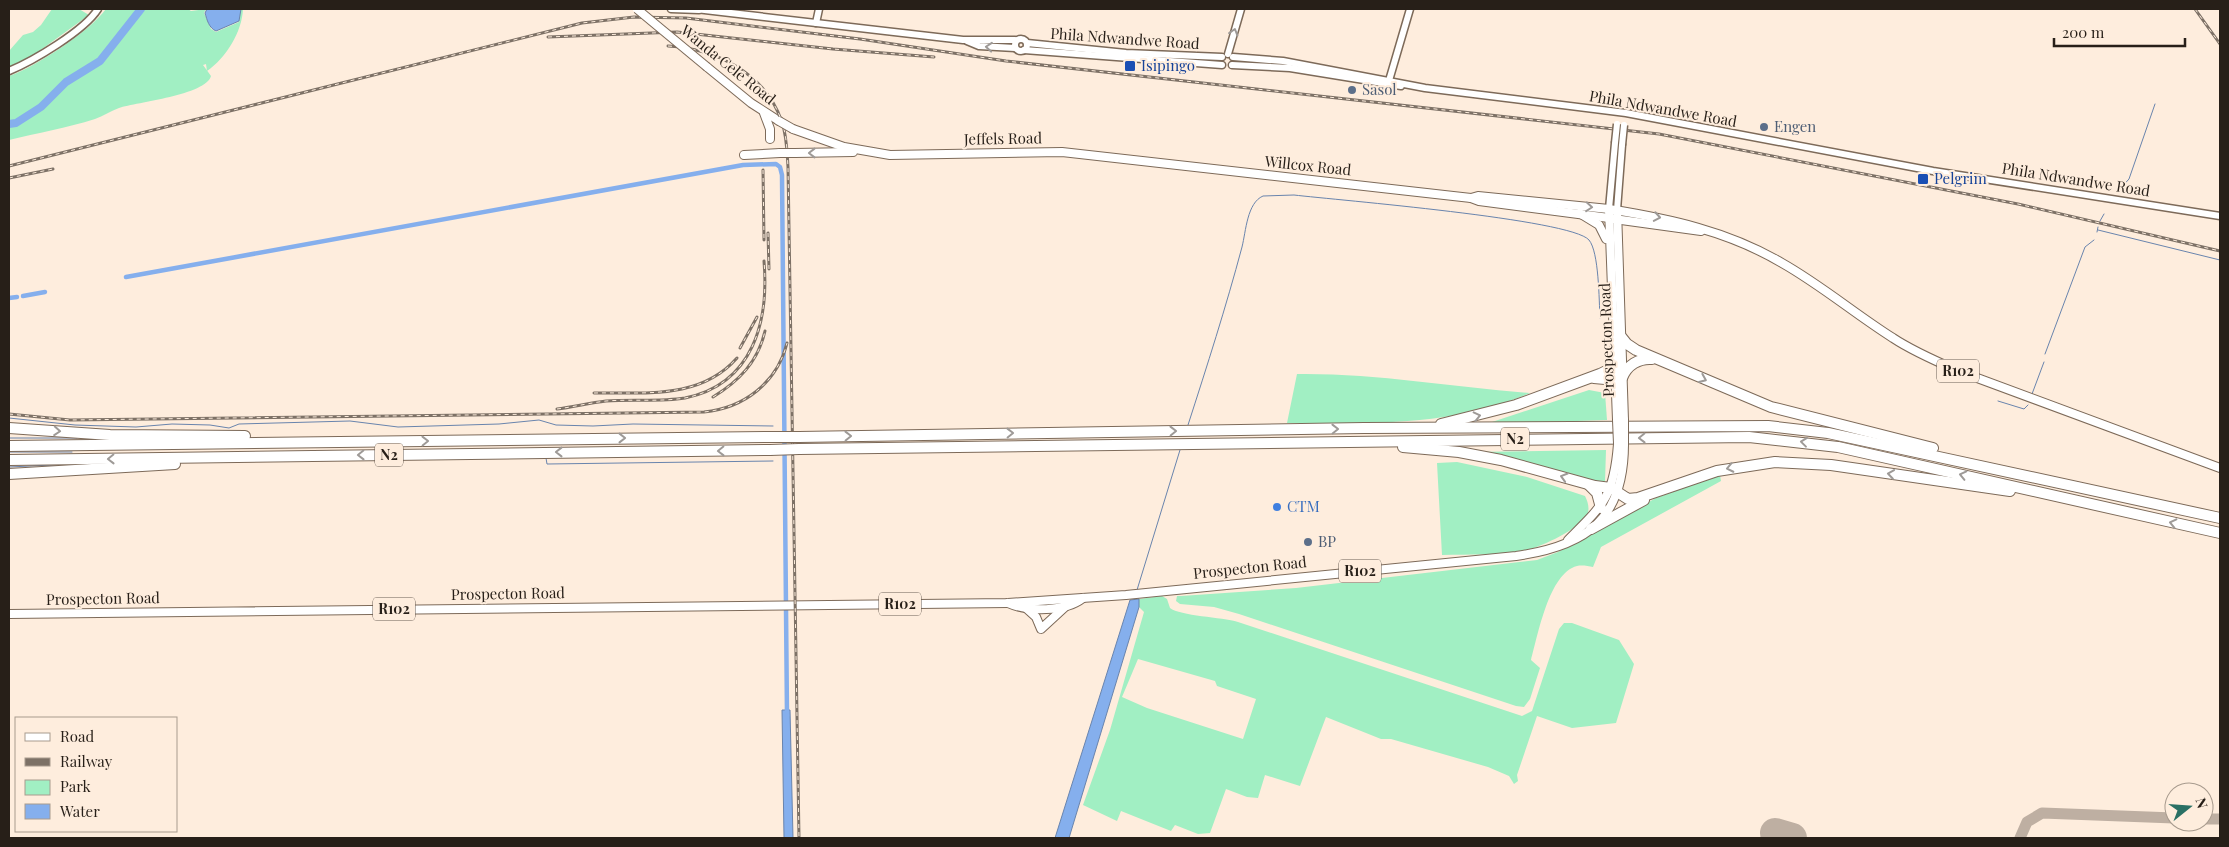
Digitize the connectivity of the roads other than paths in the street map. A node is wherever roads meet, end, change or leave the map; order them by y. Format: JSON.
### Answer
{"nodes":[{"id":1,"x":98,"y":9,"type":"edge"},
{"id":2,"x":637,"y":9,"type":"edge"},
{"id":3,"x":671,"y":9,"type":"edge"},
{"id":4,"x":819,"y":9,"type":"edge"},
{"id":5,"x":1241,"y":9,"type":"edge"},
{"id":6,"x":1410,"y":9,"type":"edge"},
{"id":7,"x":699,"y":10,"type":"edge"},
{"id":8,"x":816,"y":23,"type":"junction"},
{"id":9,"x":963,"y":40,"type":"junction"},
{"id":10,"x":1015,"y":40,"type":"junction"},
{"id":11,"x":1027,"y":43,"type":"junction"},
{"id":12,"x":1015,"y":48,"type":"junction"},
{"id":13,"x":1024,"y":50,"type":"junction"},
{"id":14,"x":1228,"y":56,"type":"junction"},
{"id":15,"x":1222,"y":65,"type":"junction"},
{"id":16,"x":1232,"y":65,"type":"junction"},
{"id":17,"x":9,"y":71,"type":"edge"},
{"id":18,"x":1388,"y":82,"type":"junction"},
{"id":19,"x":1622,"y":112,"type":"junction"},
{"id":20,"x":764,"y":113,"type":"junction"},
{"id":21,"x":770,"y":139,"type":"dead end"},
{"id":22,"x":864,"y":151,"type":"junction"},
{"id":23,"x":744,"y":155,"type":"dead end"},
{"id":24,"x":1142,"y":161,"type":"joint"},
{"id":25,"x":1472,"y":198,"type":"junction"},
{"id":26,"x":1613,"y":209,"type":"junction"},
{"id":27,"x":1581,"y":214,"type":"junction"},
{"id":28,"x":2220,"y":216,"type":"edge"},
{"id":29,"x":1613,"y":219,"type":"junction"},
{"id":30,"x":1716,"y":233,"type":"junction"},
{"id":31,"x":1609,"y":250,"type":"junction"},
{"id":32,"x":1619,"y":334,"type":"junction"},
{"id":33,"x":1658,"y":360,"type":"junction"},
{"id":34,"x":1615,"y":362,"type":"junction"},
{"id":35,"x":1589,"y":378,"type":"junction"},
{"id":36,"x":1619,"y":379,"type":"junction"},
{"id":37,"x":9,"y":428,"type":"edge"},
{"id":38,"x":1412,"y":428,"type":"junction"},
{"id":39,"x":402,"y":441,"type":"junction"},
{"id":40,"x":1357,"y":442,"type":"junction"},
{"id":41,"x":9,"y":446,"type":"edge"},
{"id":42,"x":285,"y":456,"type":"junction"},
{"id":43,"x":9,"y":460,"type":"edge"},
{"id":44,"x":2220,"y":468,"type":"edge"},
{"id":45,"x":9,"y":474,"type":"edge"},
{"id":46,"x":2057,"y":482,"type":"junction"},
{"id":47,"x":1588,"y":484,"type":"junction"},
{"id":48,"x":1615,"y":490,"type":"junction"},
{"id":49,"x":1660,"y":491,"type":"junction"},
{"id":50,"x":2061,"y":496,"type":"junction"},
{"id":51,"x":1600,"y":508,"type":"junction"},
{"id":52,"x":2220,"y":518,"type":"edge"},
{"id":53,"x":1590,"y":530,"type":"junction"},
{"id":54,"x":2220,"y":533,"type":"edge"},
{"id":55,"x":1566,"y":542,"type":"junction"},
{"id":56,"x":1084,"y":598,"type":"junction"},
{"id":57,"x":1008,"y":603,"type":"junction"},
{"id":58,"x":1068,"y":605,"type":"junction"},
{"id":59,"x":1026,"y":608,"type":"junction"},
{"id":60,"x":9,"y":614,"type":"edge"}],
"edges":[{"from":1,"to":17,"type":"street"},
{"from":2,"to":20,"type":"main road","name":"Wanda Cele Road","bridge":true},
{"from":3,"to":7,"type":"street"},
{"from":4,"to":8,"type":"street"},
{"from":14,"to":5,"type":"street","one_way":true},
{"from":6,"to":18,"type":"street"},
{"from":7,"to":8,"type":"street"},
{"from":8,"to":9,"type":"street"},
{"from":9,"to":10,"type":"street"},
{"from":12,"to":9,"type":"street","one_way":true},
{"from":10,"to":11,"type":"street","name":"Phila Ndwandwe Road"},
{"from":10,"to":12,"type":"street"},
{"from":11,"to":13,"type":"street"},
{"from":11,"to":14,"type":"street","name":"Phila Ndwandwe Road"},
{"from":12,"to":13,"type":"street","name":"Phila Ndwandwe Road"},
{"from":13,"to":15,"type":"street","name":"Phila Ndwandwe Road"},
{"from":14,"to":15,"type":"street"},
{"from":14,"to":16,"type":"street"},
{"from":14,"to":18,"type":"street","name":"Phila Ndwandwe Road"},
{"from":15,"to":16,"type":"street","name":"Phila Ndwandwe Road"},
{"from":16,"to":18,"type":"street","name":"Phila Ndwandwe Road"},
{"from":18,"to":19,"type":"street","name":"Phila Ndwandwe Road"},
{"from":19,"to":26,"type":"street","name":"Prospecton Road","bridge":true},
{"from":19,"to":28,"type":"street","name":"Phila Ndwandwe Road"},
{"from":20,"to":21,"type":"main road"},
{"from":20,"to":22,"type":"main road","name":"Wanda Cele Road","bridge":true},
{"from":22,"to":23,"type":"main road","one_way":true,"bridge":true},
{"from":22,"to":24,"type":"main road","name":"Jeffels Road"},
{"from":24,"to":25,"type":"main road","name":"Willcox Road"},
{"from":25,"to":26,"type":"main road","name":"Willcox Road","one_way":true},
{"from":25,"to":27,"type":"main road","name":"Willcox Road"},
{"from":26,"to":29,"type":"main road","name":"Prospecton Road","number":"R102"},
{"from":26,"to":30,"type":"main road","number":"R102","one_way":true},
{"from":27,"to":29,"type":"main road","name":"Willcox Road"},
{"from":27,"to":31,"type":"main road"},
{"from":29,"to":30,"type":"main road","number":"R102"},
{"from":29,"to":31,"type":"main road","name":"Prospecton Road","number":"R102"},
{"from":29,"to":32,"type":"main road","name":"Prospecton Road","number":"R102"},
{"from":30,"to":44,"type":"main road","number":"R102"},
{"from":31,"to":34,"type":"main road","name":"Prospecton Road","number":"R102"},
{"from":32,"to":33,"type":"highway"},
{"from":32,"to":36,"type":"main road","name":"Prospecton Road","number":"R102"},
{"from":33,"to":36,"type":"highway"},
{"from":33,"to":46,"type":"highway","one_way":true},
{"from":34,"to":35,"type":"highway"},
{"from":34,"to":36,"type":"main road","name":"Prospecton Road","number":"R102"},
{"from":35,"to":36,"type":"highway"},
{"from":38,"to":35,"type":"highway","one_way":true},
{"from":36,"to":48,"type":"main road","name":"Prospecton Road","number":"R102","bridge":true},
{"from":37,"to":39,"type":"highway","one_way":true},
{"from":39,"to":38,"type":"highway","number":"N2","one_way":true,"bridge":true},
{"from":38,"to":46,"type":"highway","number":"N2"},
{"from":39,"to":41,"type":"highway","number":"N2"},
{"from":40,"to":42,"type":"highway","number":"N2","one_way":true,"bridge":true},
{"from":47,"to":40,"type":"highway","one_way":true},
{"from":50,"to":40,"type":"highway","number":"N2","one_way":true},
{"from":42,"to":43,"type":"highway","number":"N2","one_way":true},
{"from":42,"to":45,"type":"highway"},
{"from":46,"to":52,"type":"highway","number":"N2"},
{"from":47,"to":48,"type":"highway"},
{"from":47,"to":51,"type":"highway"},
{"from":48,"to":49,"type":"highway"},
{"from":48,"to":51,"type":"main road","name":"Prospecton Road","number":"R102"},
{"from":48,"to":53,"type":"main road","name":"Prospecton Road","number":"R102"},
{"from":50,"to":49,"type":"highway","one_way":true},
{"from":49,"to":53,"type":"highway"},
{"from":54,"to":50,"type":"highway","number":"N2","one_way":true},
{"from":51,"to":55,"type":"main road","name":"Prospecton Road","number":"R102"},
{"from":53,"to":55,"type":"main road","name":"Prospecton Road","number":"R102"},
{"from":55,"to":56,"type":"main road","name":"Prospecton Road","number":"R102"},
{"from":56,"to":57,"type":"main road","number":"R102"},
{"from":56,"to":58,"type":"main road","number":"R102"},
{"from":57,"to":59,"type":"main road","number":"R102"},
{"from":57,"to":60,"type":"main road","name":"Prospecton Road","number":"R102"},
{"from":58,"to":59,"type":"main road","number":"R102"},
{"from":58,"to":59,"type":"main road"}]}
